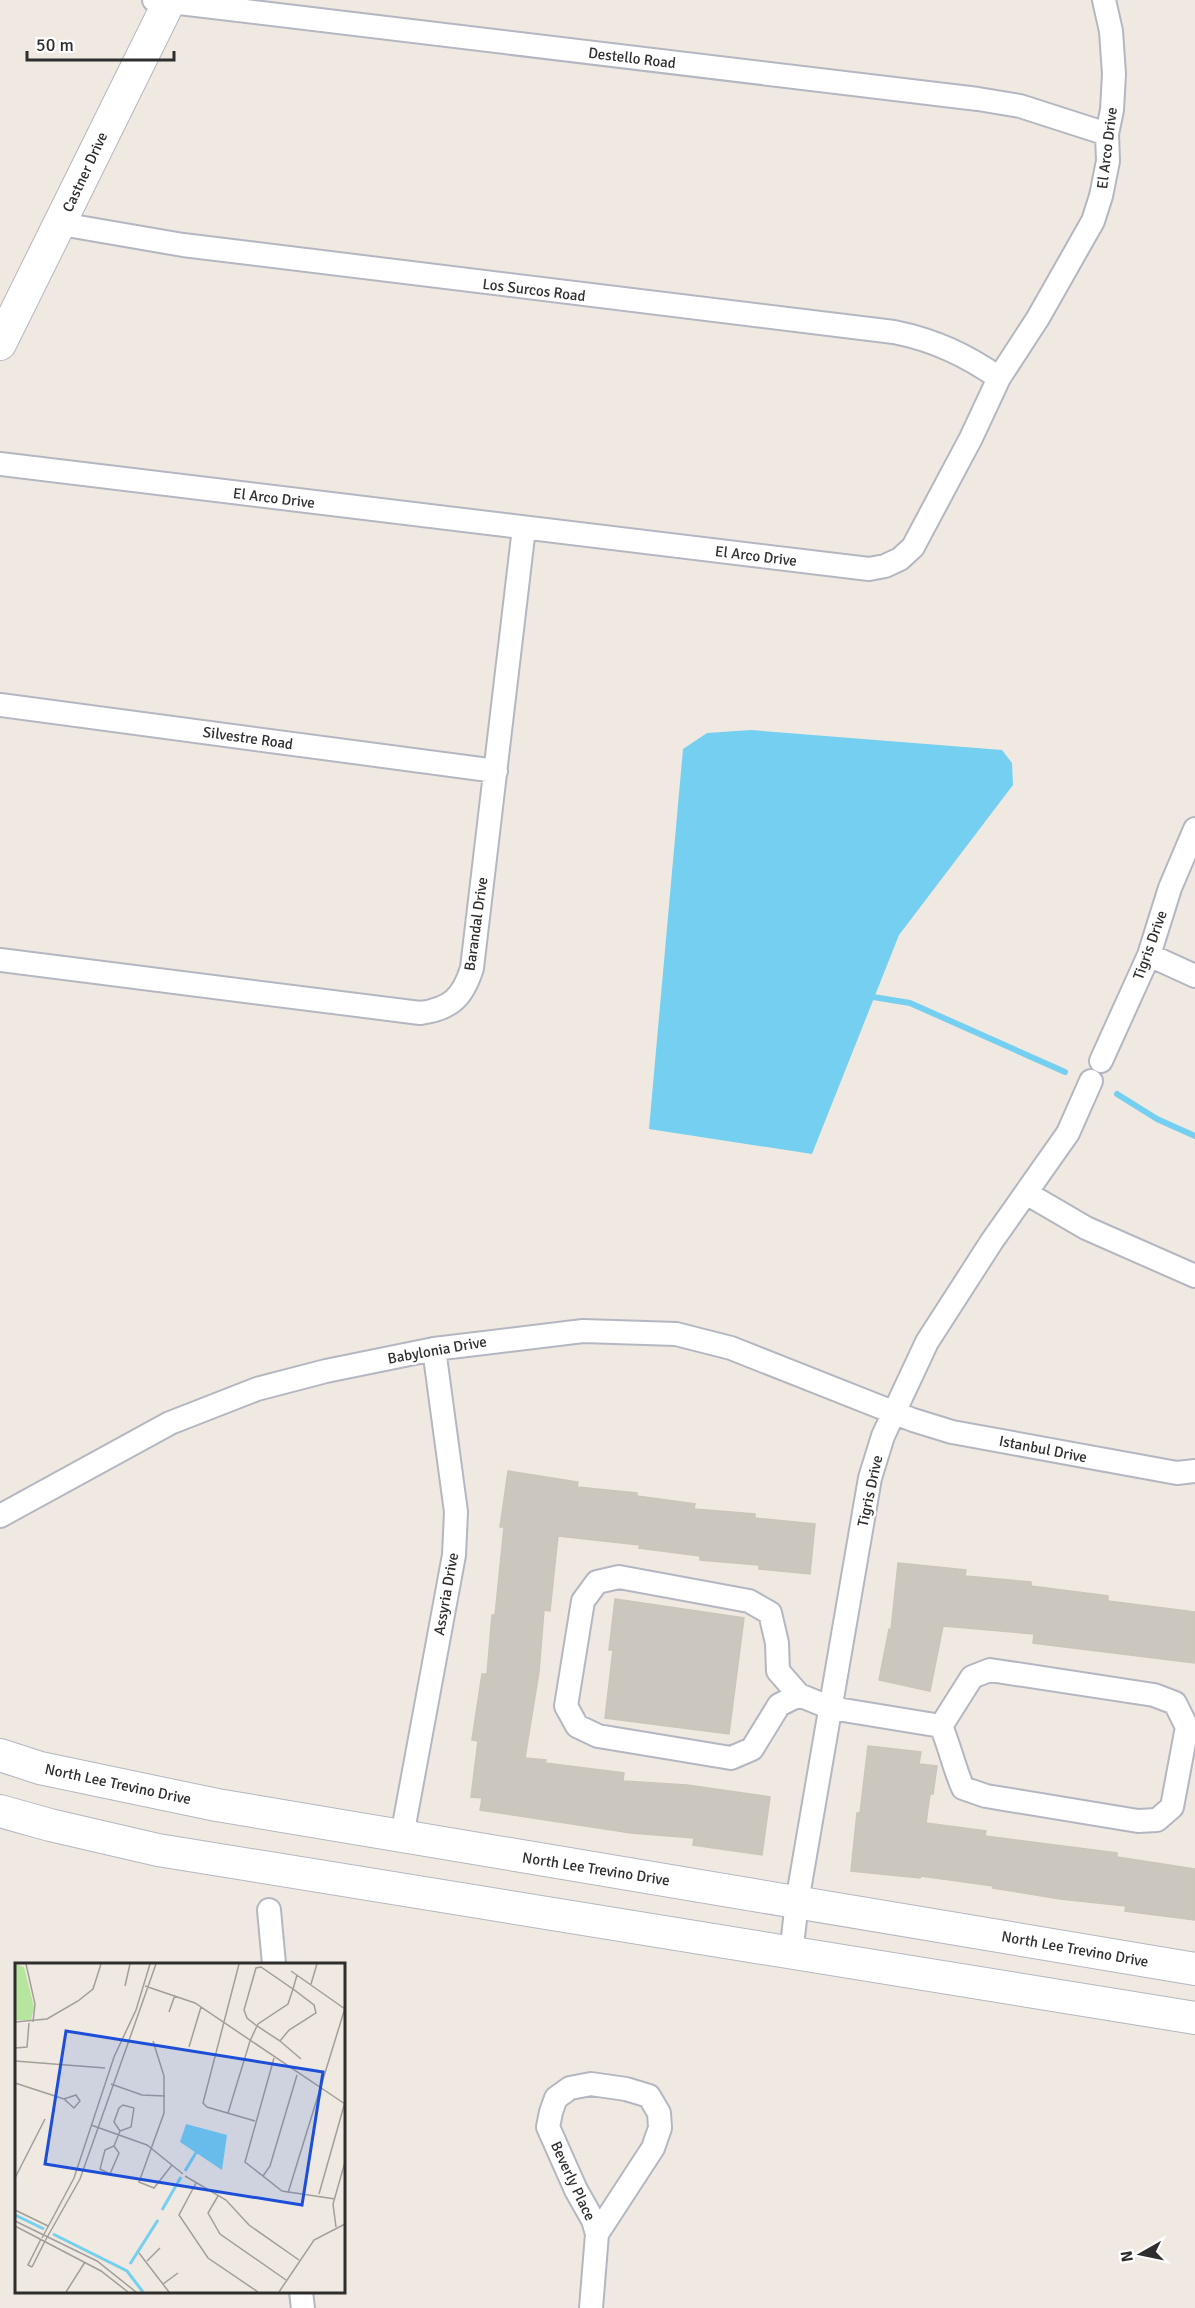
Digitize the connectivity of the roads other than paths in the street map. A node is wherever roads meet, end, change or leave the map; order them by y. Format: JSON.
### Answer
{"nodes":[{"id":1,"x":1104,"y":0,"type":"edge"},
{"id":2,"x":164,"y":1,"type":"edge"},
{"id":3,"x":1107,"y":135,"type":"junction"},
{"id":4,"x":61,"y":224,"type":"junction"},
{"id":5,"x":0,"y":344,"type":"edge"},
{"id":6,"x":999,"y":378,"type":"junction"},
{"id":7,"x":0,"y":464,"type":"edge"},
{"id":8,"x":524,"y":528,"type":"junction"},
{"id":9,"x":0,"y":705,"type":"edge"},
{"id":10,"x":495,"y":771,"type":"junction"},
{"id":11,"x":1195,"y":829,"type":"edge"},
{"id":12,"x":1149,"y":955,"type":"junction"},
{"id":13,"x":0,"y":960,"type":"edge"},
{"id":14,"x":1195,"y":976,"type":"edge"},
{"id":15,"x":1101,"y":1060,"type":"dead end"},
{"id":16,"x":1091,"y":1081,"type":"dead end"},
{"id":17,"x":1026,"y":1193,"type":"junction"},
{"id":18,"x":1195,"y":1276,"type":"edge"},
{"id":19,"x":434,"y":1349,"type":"junction"},
{"id":20,"x":893,"y":1412,"type":"junction"},
{"id":21,"x":1195,"y":1471,"type":"edge"},
{"id":22,"x":0,"y":1516,"type":"edge"},
{"id":23,"x":799,"y":1695,"type":"junction"},
{"id":24,"x":831,"y":1708,"type":"junction"},
{"id":25,"x":941,"y":1726,"type":"junction"},
{"id":26,"x":0,"y":1755,"type":"edge"},
{"id":27,"x":0,"y":1811,"type":"edge"},
{"id":28,"x":402,"y":1836,"type":"junction"},
{"id":29,"x":797,"y":1902,"type":"junction"},
{"id":30,"x":269,"y":1910,"type":"dead end"},
{"id":31,"x":791,"y":1954,"type":"junction"},
{"id":32,"x":274,"y":1963,"type":"edge"},
{"id":33,"x":1195,"y":1969,"type":"edge"},
{"id":34,"x":1195,"y":2018,"type":"edge"},
{"id":35,"x":597,"y":2234,"type":"junction"},
{"id":36,"x":301,"y":2293,"type":"edge"},
{"id":37,"x":303,"y":2308,"type":"edge"},
{"id":38,"x":591,"y":2308,"type":"edge"}],
"edges":[{"from":1,"to":3,"type":"street","name":"El Arco Drive"},
{"from":2,"to":3,"type":"street","name":"Destello Road"},
{"from":2,"to":4,"type":"main road","name":"Castner Drive"},
{"from":3,"to":6,"type":"street","name":"El Arco Drive"},
{"from":4,"to":5,"type":"main road","name":"Castner Drive"},
{"from":4,"to":6,"type":"street","name":"Los Surcos Road"},
{"from":6,"to":8,"type":"street","name":"El Arco Drive"},
{"from":7,"to":8,"type":"street","name":"El Arco Drive"},
{"from":8,"to":10,"type":"street","name":"Barandal Drive"},
{"from":9,"to":10,"type":"street","name":"Silvestre Road"},
{"from":10,"to":13,"type":"street","name":"Barandal Drive"},
{"from":11,"to":12,"type":"street","name":"Tigris Drive"},
{"from":12,"to":14,"type":"street"},
{"from":12,"to":15,"type":"street","name":"Tigris Drive"},
{"from":16,"to":17,"type":"street","name":"Tigris Drive"},
{"from":17,"to":18,"type":"street"},
{"from":17,"to":20,"type":"street","name":"Tigris Drive"},
{"from":19,"to":20,"type":"street","name":"Babylonia Drive"},
{"from":19,"to":22,"type":"street","name":"Babylonia Drive"},
{"from":19,"to":28,"type":"street","name":"Assyria Drive"},
{"from":20,"to":21,"type":"street","name":"Istanbul Drive"},
{"from":20,"to":24,"type":"street","name":"Tigris Drive"},
{"from":23,"to":23,"type":"street"},
{"from":23,"to":24,"type":"street"},
{"from":24,"to":25,"type":"street"},
{"from":24,"to":29,"type":"street","name":"Tigris Drive"},
{"from":25,"to":25,"type":"street"},
{"from":26,"to":28,"type":"main road","name":"North Lee Trevino Drive"},
{"from":27,"to":31,"type":"main road"},
{"from":28,"to":29,"type":"main road","name":"North Lee Trevino Drive"},
{"from":29,"to":31,"type":"street","name":"Tigris Drive"},
{"from":29,"to":33,"type":"main road","name":"North Lee Trevino Drive"},
{"from":30,"to":32,"type":"street"},
{"from":31,"to":34,"type":"main road"},
{"from":35,"to":35,"type":"street","name":"Beverly Place"},
{"from":35,"to":38,"type":"street","name":"Beverly Place"},
{"from":36,"to":37,"type":"street"}]}
